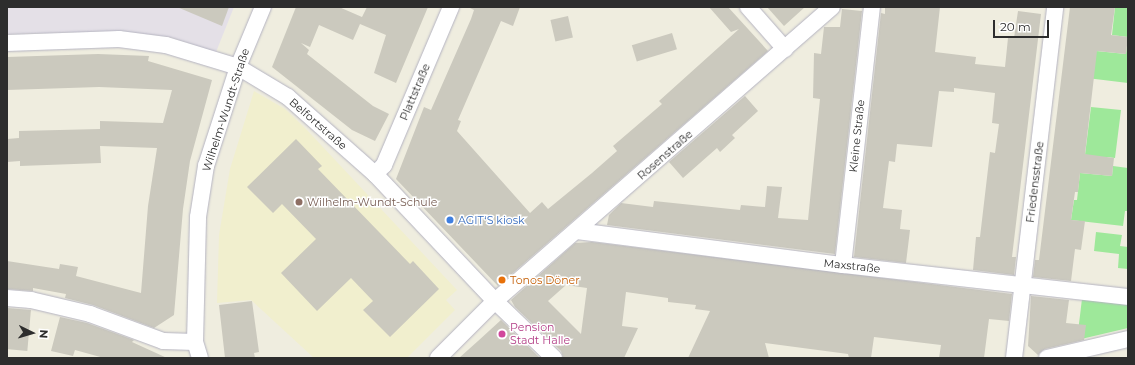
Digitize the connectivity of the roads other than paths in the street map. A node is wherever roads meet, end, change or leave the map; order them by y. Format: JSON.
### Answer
{"nodes":[{"id":1,"x":263,"y":7,"type":"edge"},
{"id":2,"x":451,"y":7,"type":"edge"},
{"id":3,"x":748,"y":7,"type":"edge"},
{"id":4,"x":832,"y":7,"type":"edge"},
{"id":5,"x":872,"y":7,"type":"edge"},
{"id":6,"x":1056,"y":7,"type":"edge"},
{"id":7,"x":7,"y":43,"type":"edge"},
{"id":8,"x":785,"y":49,"type":"junction"},
{"id":9,"x":238,"y":67,"type":"junction"},
{"id":10,"x":375,"y":174,"type":"junction"},
{"id":11,"x":577,"y":231,"type":"junction"},
{"id":12,"x":843,"y":266,"type":"junction"},
{"id":13,"x":1023,"y":284,"type":"junction"},
{"id":14,"x":1128,"y":297,"type":"edge"},
{"id":15,"x":7,"y":298,"type":"edge"},
{"id":16,"x":495,"y":301,"type":"junction"},
{"id":17,"x":1128,"y":339,"type":"edge"},
{"id":18,"x":195,"y":342,"type":"junction"},
{"id":19,"x":200,"y":358,"type":"edge"},
{"id":20,"x":438,"y":358,"type":"edge"},
{"id":21,"x":554,"y":358,"type":"edge"},
{"id":22,"x":1014,"y":358,"type":"edge"},
{"id":23,"x":1047,"y":358,"type":"edge"}],
"edges":[{"from":1,"to":9,"type":"street","name":"Wilhelm-Wundt-Straße"},
{"from":2,"to":10,"type":"street","name":"Plattstraße"},
{"from":3,"to":8,"type":"street"},
{"from":4,"to":8,"type":"street","name":"Rosenstraße"},
{"from":5,"to":12,"type":"street","name":"Kleine Straße"},
{"from":6,"to":13,"type":"street","name":"Friedensstraße"},
{"from":7,"to":9,"type":"street","name":"Belfortstraße"},
{"from":8,"to":11,"type":"street","name":"Rosenstraße"},
{"from":9,"to":10,"type":"street","name":"Belfortstraße"},
{"from":9,"to":18,"type":"street","name":"Wilhelm-Wundt-Straße"},
{"from":10,"to":16,"type":"street","name":"Belfortstraße"},
{"from":11,"to":12,"type":"street","name":"Maxstraße"},
{"from":11,"to":16,"type":"street","name":"Rosenstraße"},
{"from":12,"to":13,"type":"street","name":"Maxstraße"},
{"from":13,"to":14,"type":"street","name":"Maxstraße"},
{"from":13,"to":22,"type":"street","name":"Friedensstraße"},
{"from":15,"to":18,"type":"street"},
{"from":16,"to":20,"type":"street","name":"Rosenstraße"},
{"from":16,"to":21,"type":"street","name":"Belfortstraße"},
{"from":17,"to":23,"type":"street"},
{"from":18,"to":19,"type":"street","name":"Wilhelm-Wundt-Straße"}]}
